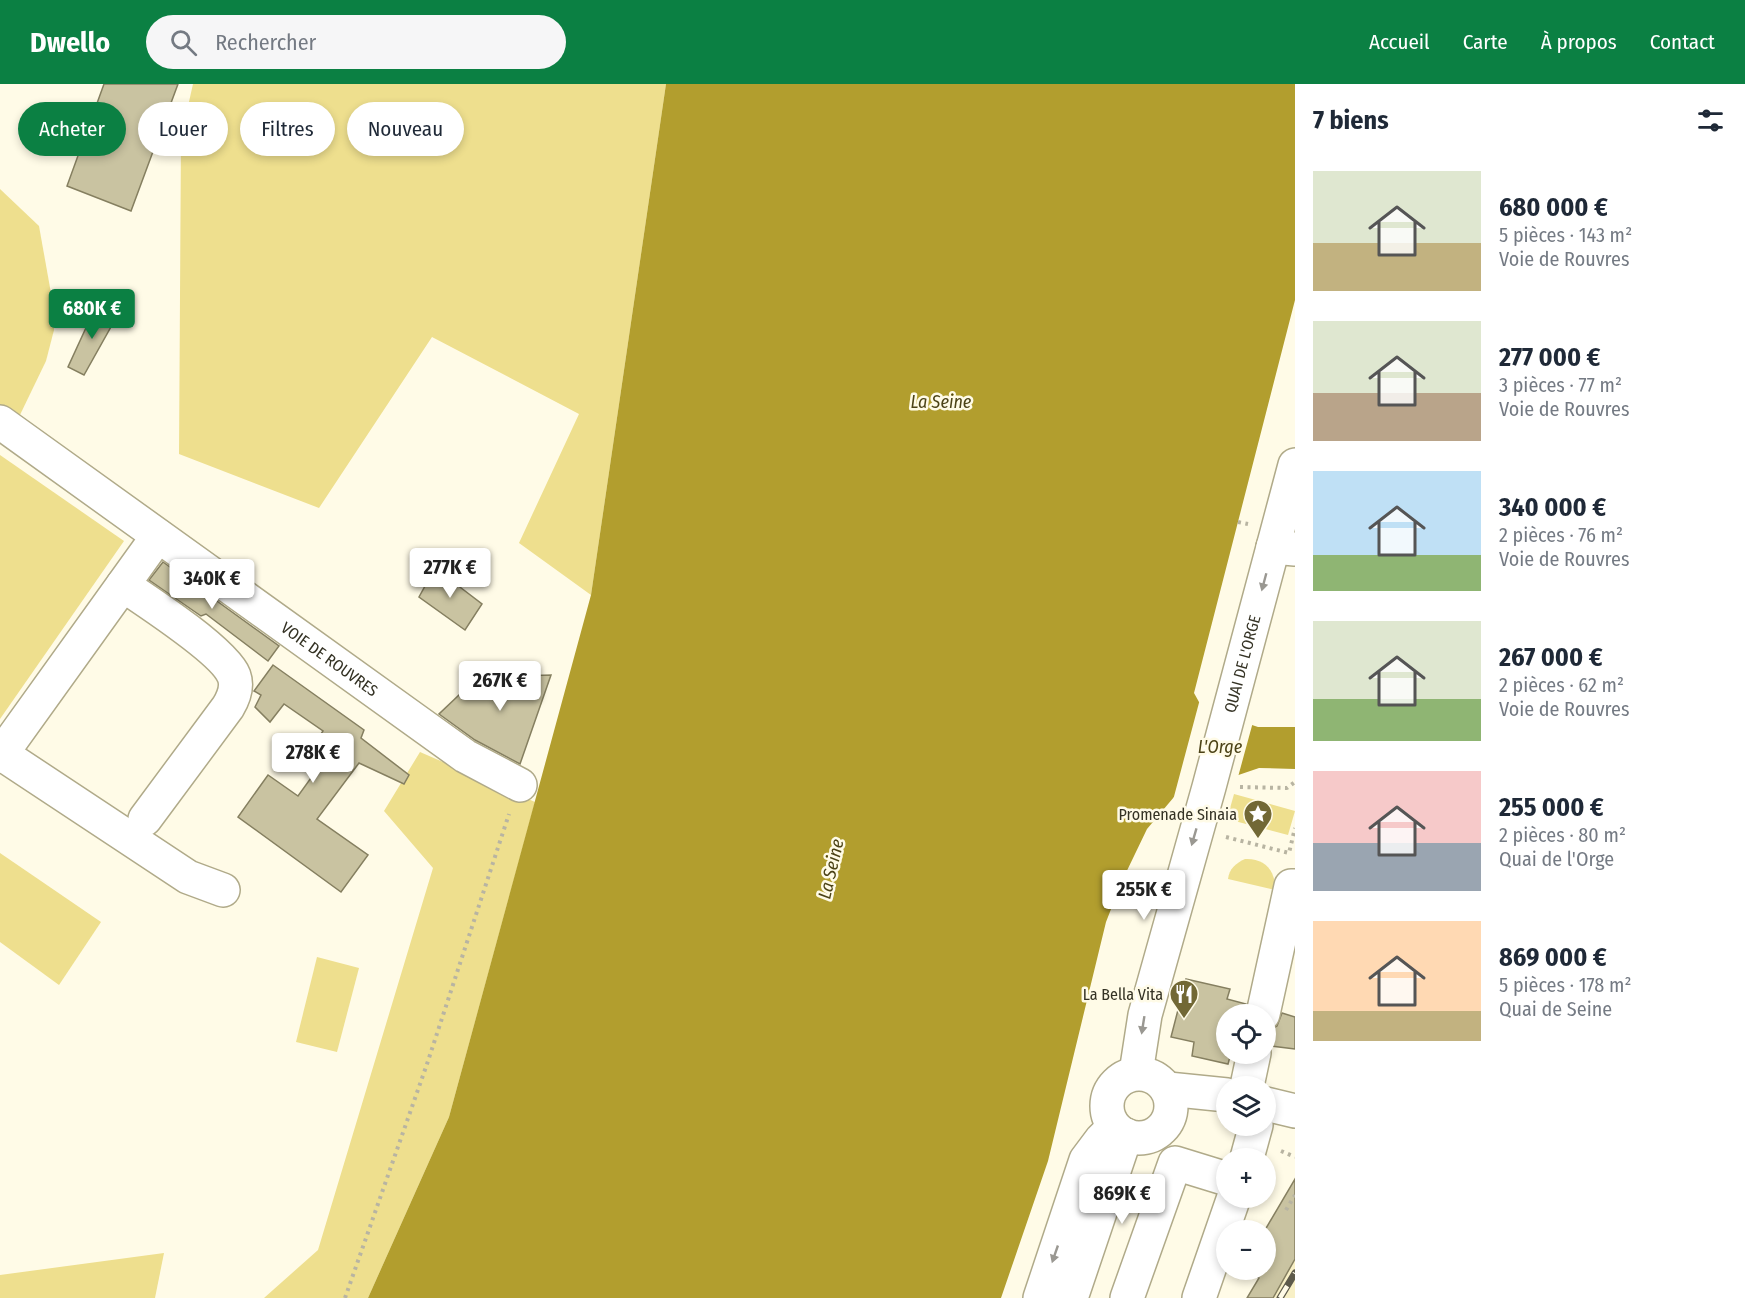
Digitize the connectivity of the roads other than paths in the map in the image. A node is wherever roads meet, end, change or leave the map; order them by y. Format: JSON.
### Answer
{"nodes":[{"id":1,"x":0,"y":422,"type":"edge"},
{"id":2,"x":1295,"y":465,"type":"edge"},
{"id":3,"x":158,"y":536,"type":"junction"},
{"id":4,"x":1284,"y":548,"type":"edge"},
{"id":5,"x":123,"y":585,"type":"junction"},
{"id":6,"x":1,"y":755,"type":"edge"},
{"id":7,"x":519,"y":785,"type":"road end"},
{"id":8,"x":145,"y":819,"type":"dead end"},
{"id":9,"x":1295,"y":886,"type":"edge"},
{"id":10,"x":223,"y":890,"type":"dead end"},
{"id":11,"x":1265,"y":1004,"type":"edge"},
{"id":12,"x":1136,"y":1073,"type":"junction"},
{"id":13,"x":1168,"y":1089,"type":"junction"},
{"id":14,"x":1216,"y":1094,"type":"edge"},
{"id":15,"x":1276,"y":1106,"type":"edge"},
{"id":16,"x":1295,"y":1111,"type":"edge"},
{"id":17,"x":1120,"y":1131,"type":"junction"},
{"id":18,"x":1216,"y":1176,"type":"edge"},
{"id":19,"x":1230,"y":1208,"type":"edge"},
{"id":20,"x":1040,"y":1298,"type":"edge"},
{"id":21,"x":1071,"y":1298,"type":"edge"},
{"id":22,"x":1127,"y":1298,"type":"edge"},
{"id":23,"x":1199,"y":1298,"type":"edge"}],
"edges":[{"from":1,"to":3,"type":"main road","name":"VOIE DE ROUVRES"},
{"from":2,"to":4,"type":"main road","name":"QUAI DE L'ORGE"},
{"from":3,"to":5,"type":"main road"},
{"from":3,"to":7,"type":"main road","name":"VOIE DE ROUVRES"},
{"from":4,"to":12,"type":"main road","name":"QUAI DE L'ORGE","one_way":true},
{"from":5,"to":6,"type":"main road"},
{"from":5,"to":8,"type":"main road"},
{"from":6,"to":10,"type":"main road"},
{"from":9,"to":11,"type":"main road"},
{"from":12,"to":13,"type":"main road"},
{"from":12,"to":17,"type":"main road"},
{"from":13,"to":14,"type":"main road"},
{"from":13,"to":17,"type":"main road"},
{"from":15,"to":16,"type":"main road"},
{"from":17,"to":20,"type":"main road","one_way":true},
{"from":17,"to":21,"type":"main road"},
{"from":18,"to":22,"type":"main road"},
{"from":19,"to":23,"type":"main road"}]}
